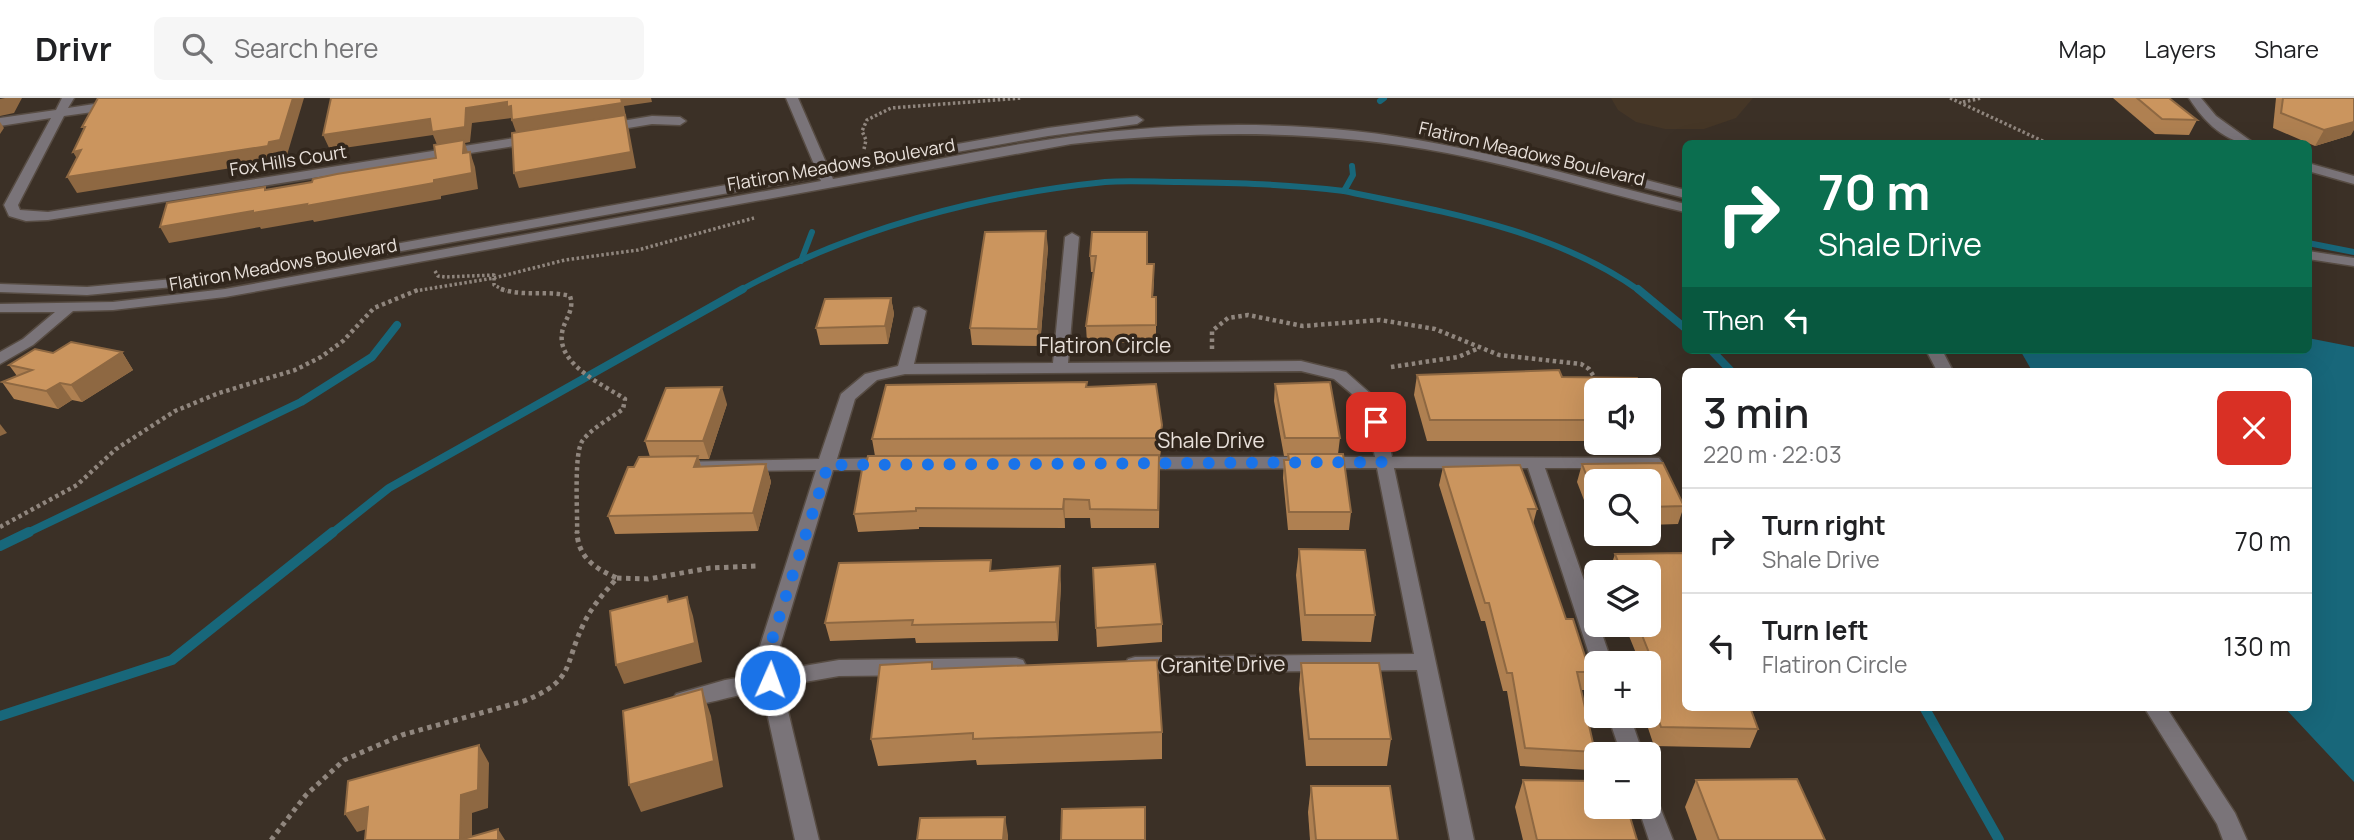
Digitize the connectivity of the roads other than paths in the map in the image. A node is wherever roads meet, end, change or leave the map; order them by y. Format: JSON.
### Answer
{"nodes":[{"id":1,"x":68,"y":98,"type":"edge"},
{"id":2,"x":792,"y":98,"type":"edge"},
{"id":3,"x":2195,"y":98,"type":"edge"},
{"id":4,"x":126,"y":104,"type":"edge"},
{"id":5,"x":60,"y":113,"type":"junction"},
{"id":6,"x":0,"y":121,"type":"edge"},
{"id":7,"x":680,"y":121,"type":"dead end"},
{"id":8,"x":584,"y":131,"type":"edge"},
{"id":9,"x":542,"y":137,"type":"edge"},
{"id":10,"x":2243,"y":140,"type":"edge"},
{"id":11,"x":2312,"y":168,"type":"edge"},
{"id":12,"x":826,"y":178,"type":"junction"},
{"id":13,"x":2354,"y":180,"type":"edge"},
{"id":14,"x":1682,"y":193,"type":"edge"},
{"id":15,"x":1682,"y":207,"type":"edge"},
{"id":16,"x":1072,"y":237,"type":"dead end"},
{"id":17,"x":2312,"y":256,"type":"edge"},
{"id":18,"x":2354,"y":262,"type":"edge"},
{"id":19,"x":0,"y":288,"type":"edge"},
{"id":20,"x":87,"y":291,"type":"junction"},
{"id":21,"x":0,"y":308,"type":"edge"},
{"id":22,"x":67,"y":308,"type":"junction"},
{"id":23,"x":919,"y":310,"type":"dead end"},
{"id":24,"x":0,"y":359,"type":"edge"},
{"id":25,"x":1059,"y":368,"type":"junction"},
{"id":26,"x":905,"y":369,"type":"junction"},
{"id":27,"x":1385,"y":462,"type":"junction"},
{"id":28,"x":1653,"y":462,"type":"edge"},
{"id":29,"x":1123,"y":463,"type":"edge"},
{"id":30,"x":1535,"y":463,"type":"junction"},
{"id":31,"x":903,"y":464,"type":"edge"},
{"id":32,"x":828,"y":465,"type":"junction"},
{"id":33,"x":668,"y":466,"type":"edge"},
{"id":34,"x":1598,"y":651,"type":"edge"},
{"id":35,"x":1425,"y":662,"type":"junction"},
{"id":36,"x":1118,"y":665,"type":"edge"},
{"id":37,"x":1035,"y":666,"type":"edge"},
{"id":38,"x":770,"y":680,"type":"junction"},
{"id":39,"x":664,"y":705,"type":"edge"},
{"id":40,"x":2158,"y":711,"type":"edge"},
{"id":41,"x":1653,"y":819,"type":"edge"},
{"id":42,"x":807,"y":840,"type":"edge"},
{"id":43,"x":1462,"y":840,"type":"edge"},
{"id":44,"x":1661,"y":840,"type":"edge"},
{"id":45,"x":2235,"y":840,"type":"edge"}],
"edges":[{"from":1,"to":5,"type":"street"},
{"from":2,"to":12,"type":"street"},
{"from":3,"to":10,"type":"street"},
{"from":4,"to":5,"type":"street"},
{"from":5,"to":6,"type":"street"},
{"from":5,"to":9,"type":"street","name":"Fox Hills Court"},
{"from":7,"to":8,"type":"street"},
{"from":11,"to":13,"type":"street"},
{"from":12,"to":14,"type":"street","name":"Flatiron Meadows Boulevard"},
{"from":12,"to":15,"type":"street","name":"Flatiron Meadows Boulevard"},
{"from":12,"to":20,"type":"street","name":"Flatiron Meadows Boulevard"},
{"from":12,"to":22,"type":"street","name":"Flatiron Meadows Boulevard"},
{"from":16,"to":25,"type":"street"},
{"from":17,"to":18,"type":"street"},
{"from":19,"to":20,"type":"street","name":"Flatiron Meadows Boulevard"},
{"from":20,"to":22,"type":"street"},
{"from":21,"to":22,"type":"street","name":"Flatiron Meadows Boulevard"},
{"from":22,"to":24,"type":"street"},
{"from":23,"to":26,"type":"street"},
{"from":25,"to":26,"type":"street","name":"Flatiron Circle"},
{"from":25,"to":27,"type":"street","name":"Flatiron Circle"},
{"from":26,"to":32,"type":"street","name":"Flatiron Circle"},
{"from":27,"to":29,"type":"street","name":"Shale Drive"},
{"from":27,"to":30,"type":"street","name":"Shale Drive"},
{"from":27,"to":35,"type":"street","name":"Flatiron Circle"},
{"from":28,"to":30,"type":"street","name":"Shale Drive"},
{"from":30,"to":34,"type":"street"},
{"from":31,"to":32,"type":"street"},
{"from":32,"to":33,"type":"street"},
{"from":32,"to":38,"type":"street","name":"Flatiron Circle"},
{"from":35,"to":36,"type":"street","name":"Granite Drive"},
{"from":35,"to":43,"type":"street","name":"Flatiron Circle"},
{"from":37,"to":38,"type":"street"},
{"from":38,"to":39,"type":"street"},
{"from":38,"to":42,"type":"street","name":"Flatiron Circle"},
{"from":40,"to":45,"type":"street"},
{"from":41,"to":44,"type":"street"}]}
